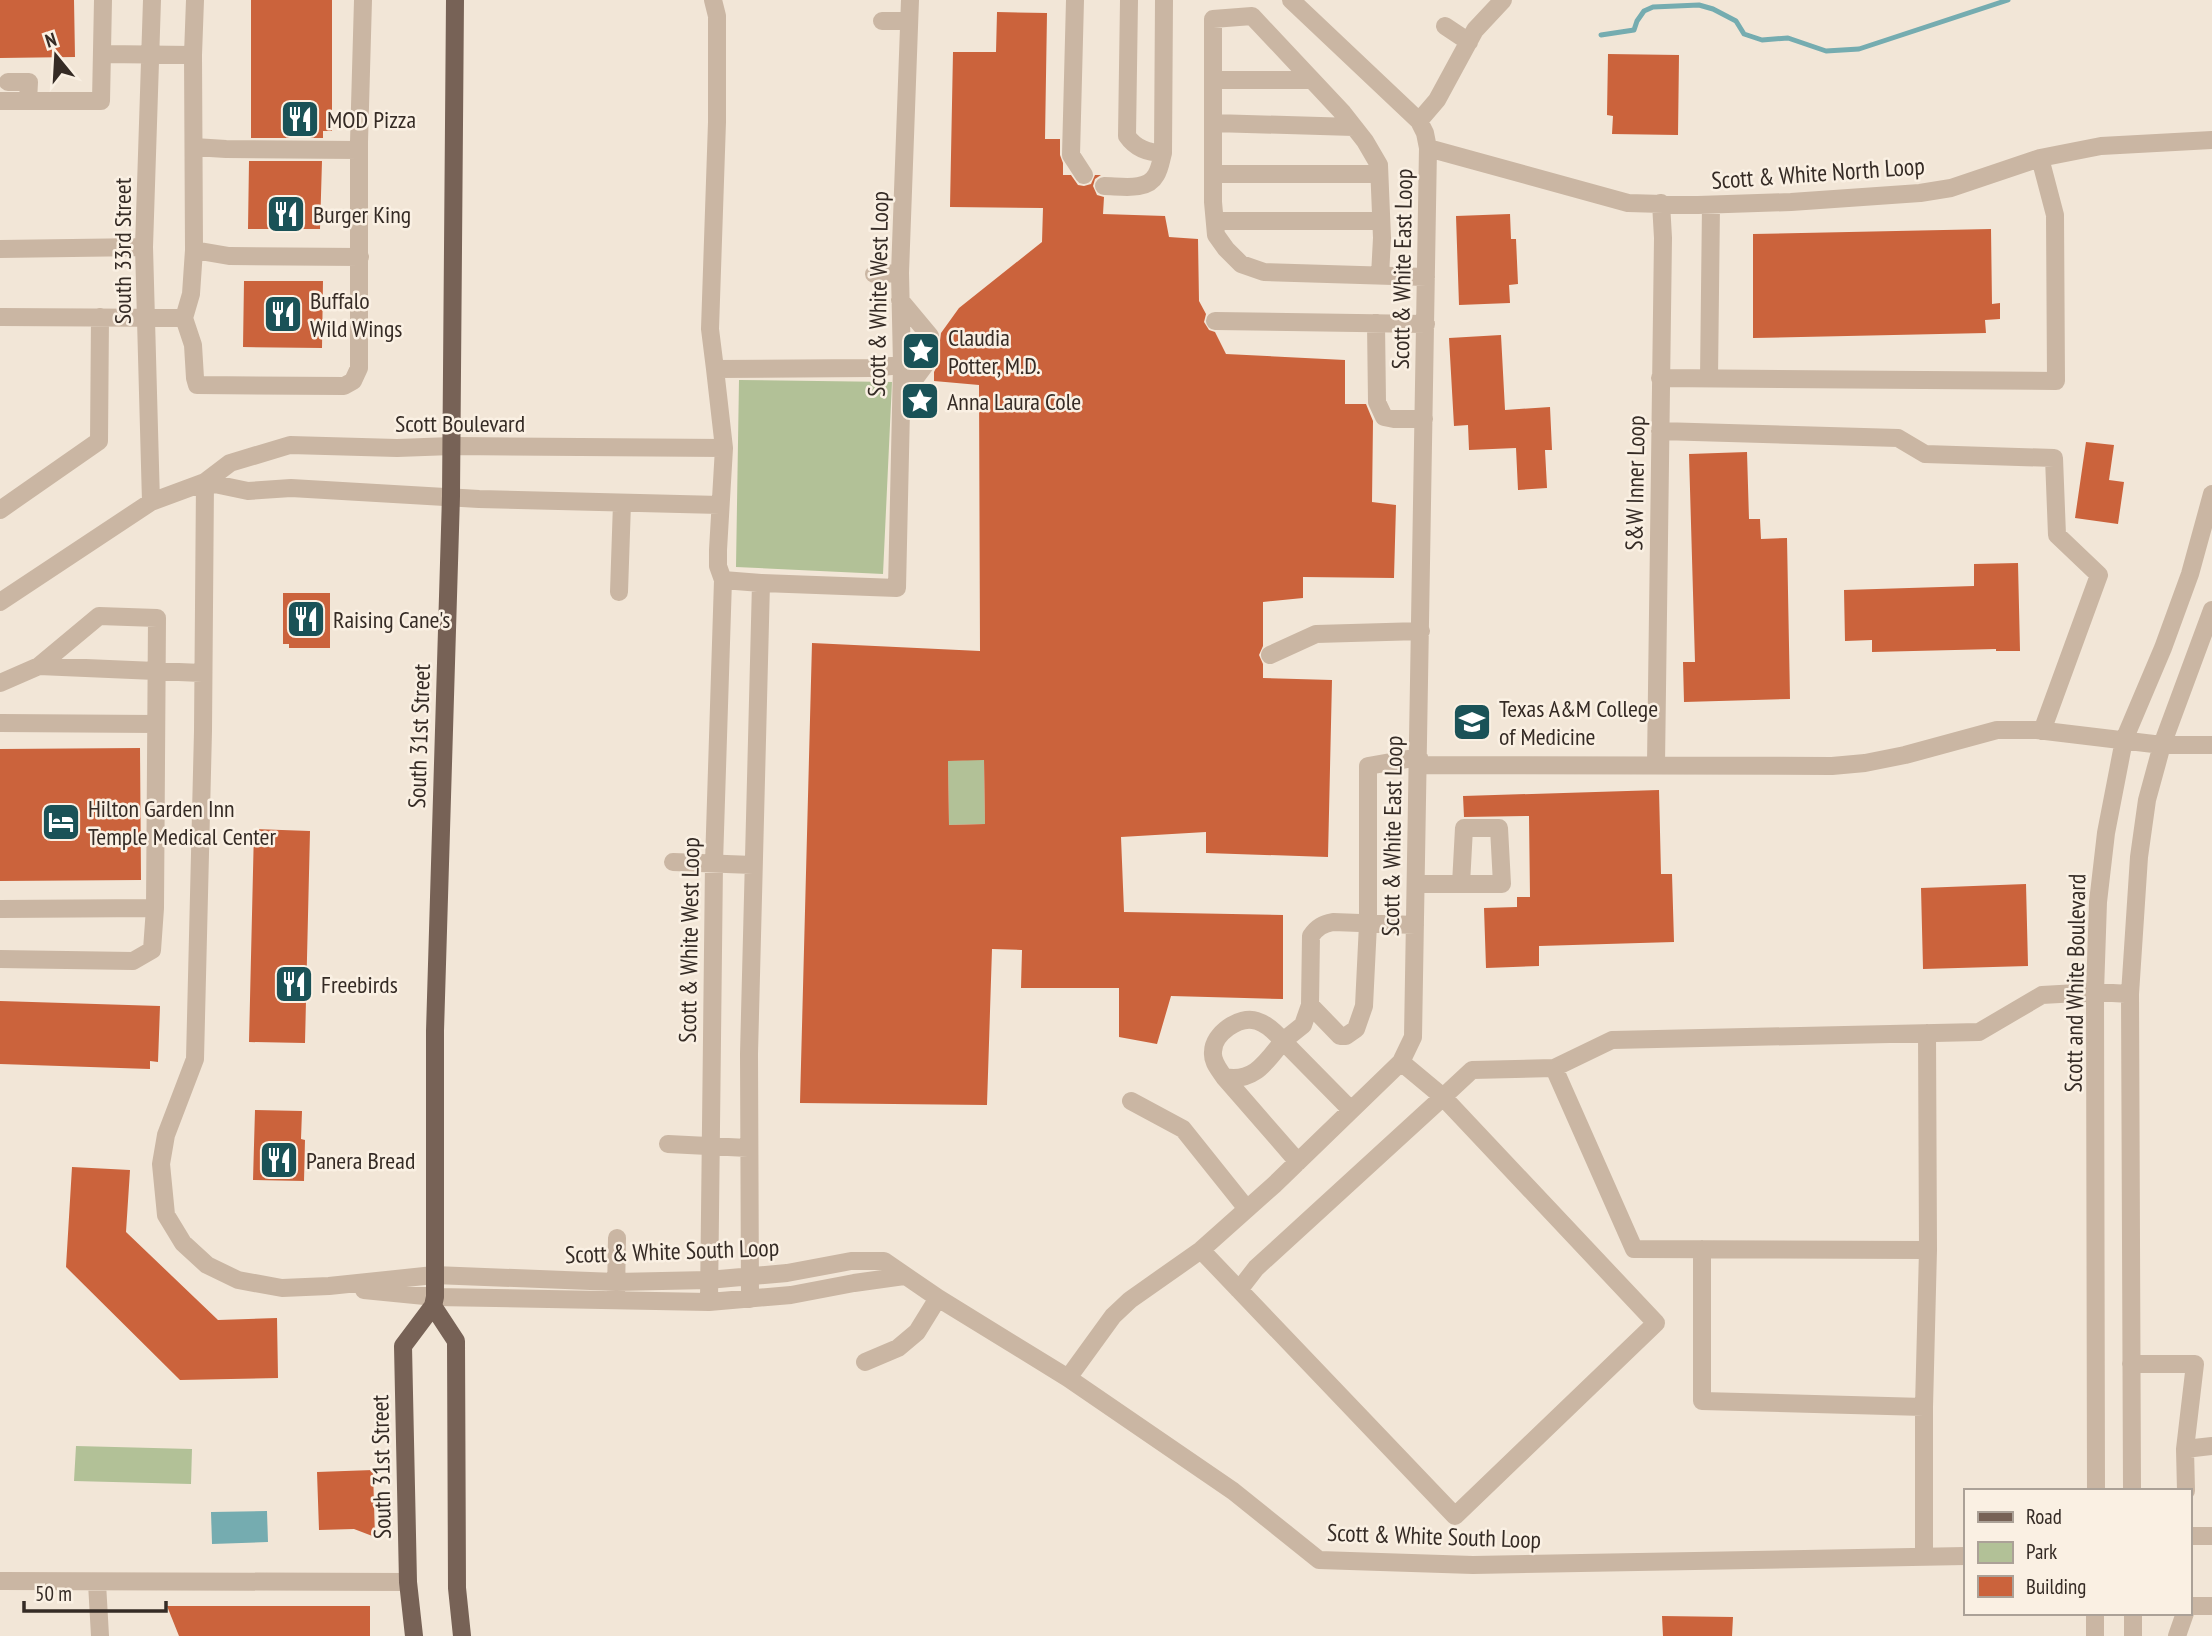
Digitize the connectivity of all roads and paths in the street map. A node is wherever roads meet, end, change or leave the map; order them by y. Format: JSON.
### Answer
{"nodes":[{"id":1,"x":103,"y":0,"type":"edge"},
{"id":2,"x":152,"y":0,"type":"edge"},
{"id":3,"x":195,"y":0,"type":"edge"},
{"id":4,"x":363,"y":0,"type":"edge"},
{"id":5,"x":455,"y":0,"type":"edge"},
{"id":6,"x":713,"y":0,"type":"edge"},
{"id":7,"x":910,"y":0,"type":"edge"},
{"id":8,"x":1075,"y":0,"type":"edge"},
{"id":9,"x":1129,"y":0,"type":"edge"},
{"id":10,"x":1164,"y":0,"type":"edge"},
{"id":11,"x":1212,"y":0,"type":"edge"},
{"id":12,"x":1239,"y":0,"type":"edge"},
{"id":13,"x":1291,"y":0,"type":"edge"},
{"id":14,"x":1503,"y":0,"type":"edge"},
{"id":15,"x":1252,"y":16,"type":"junction"},
{"id":16,"x":1213,"y":19,"type":"junction"},
{"id":17,"x":882,"y":21,"type":"dead end"},
{"id":18,"x":909,"y":21,"type":"junction"},
{"id":19,"x":1445,"y":26,"type":"dead end"},
{"id":20,"x":1469,"y":42,"type":"junction"},
{"id":21,"x":102,"y":54,"type":"junction"},
{"id":22,"x":193,"y":55,"type":"junction"},
{"id":23,"x":150,"y":56,"type":"junction"},
{"id":24,"x":1213,"y":80,"type":"junction"},
{"id":25,"x":1312,"y":80,"type":"junction"},
{"id":26,"x":8,"y":82,"type":"dead end"},
{"id":27,"x":0,"y":101,"type":"edge"},
{"id":28,"x":29,"y":101,"type":"junction"},
{"id":29,"x":1419,"y":121,"type":"junction"},
{"id":30,"x":1213,"y":123,"type":"junction"},
{"id":31,"x":1354,"y":127,"type":"junction"},
{"id":32,"x":2212,"y":140,"type":"edge"},
{"id":33,"x":194,"y":147,"type":"junction"},
{"id":34,"x":1428,"y":148,"type":"junction"},
{"id":35,"x":359,"y":150,"type":"junction"},
{"id":36,"x":1163,"y":153,"type":"junction"},
{"id":37,"x":2040,"y":158,"type":"junction"},
{"id":38,"x":1213,"y":174,"type":"junction"},
{"id":39,"x":1379,"y":174,"type":"junction"},
{"id":40,"x":1084,"y":175,"type":"dead end"},
{"id":41,"x":1104,"y":186,"type":"dead end"},
{"id":42,"x":1661,"y":203,"type":"junction"},
{"id":43,"x":1711,"y":205,"type":"junction"},
{"id":44,"x":1215,"y":221,"type":"junction"},
{"id":45,"x":1381,"y":221,"type":"junction"},
{"id":46,"x":144,"y":247,"type":"junction"},
{"id":47,"x":0,"y":249,"type":"edge"},
{"id":48,"x":194,"y":250,"type":"junction"},
{"id":49,"x":359,"y":257,"type":"junction"},
{"id":50,"x":900,"y":273,"type":"junction"},
{"id":51,"x":874,"y":274,"type":"dead end"},
{"id":52,"x":1380,"y":276,"type":"junction"},
{"id":53,"x":1426,"y":277,"type":"junction"},
{"id":54,"x":900,"y":300,"type":"junction"},
{"id":55,"x":0,"y":317,"type":"edge"},
{"id":56,"x":100,"y":317,"type":"junction"},
{"id":57,"x":146,"y":317,"type":"junction"},
{"id":58,"x":184,"y":318,"type":"junction"},
{"id":59,"x":1215,"y":321,"type":"dead end"},
{"id":60,"x":1376,"y":323,"type":"junction"},
{"id":61,"x":1426,"y":324,"type":"junction"},
{"id":62,"x":930,"y":336,"type":"dead end"},
{"id":63,"x":928,"y":361,"type":"dead end"},
{"id":64,"x":902,"y":365,"type":"junction"},
{"id":65,"x":871,"y":368,"type":"junction"},
{"id":66,"x":715,"y":369,"type":"junction"},
{"id":67,"x":1660,"y":378,"type":"junction"},
{"id":68,"x":1709,"y":378,"type":"junction"},
{"id":69,"x":902,"y":396,"type":"junction"},
{"id":70,"x":1424,"y":419,"type":"junction"},
{"id":71,"x":1660,"y":431,"type":"junction"},
{"id":72,"x":452,"y":446,"type":"junction"},
{"id":73,"x":724,"y":448,"type":"junction"},
{"id":74,"x":205,"y":481,"type":"junction"},
{"id":75,"x":2212,"y":494,"type":"edge"},
{"id":76,"x":451,"y":496,"type":"junction"},
{"id":77,"x":151,"y":502,"type":"junction"},
{"id":78,"x":622,"y":503,"type":"junction"},
{"id":79,"x":720,"y":505,"type":"junction"},
{"id":80,"x":0,"y":510,"type":"edge"},
{"id":81,"x":723,"y":580,"type":"junction"},
{"id":82,"x":761,"y":583,"type":"junction"},
{"id":83,"x":619,"y":592,"type":"dead end"},
{"id":84,"x":0,"y":601,"type":"edge"},
{"id":85,"x":2212,"y":610,"type":"edge"},
{"id":86,"x":1421,"y":631,"type":"junction"},
{"id":87,"x":1270,"y":654,"type":"dead end"},
{"id":88,"x":39,"y":666,"type":"junction"},
{"id":89,"x":157,"y":671,"type":"junction"},
{"id":90,"x":202,"y":673,"type":"junction"},
{"id":91,"x":0,"y":683,"type":"edge"},
{"id":92,"x":0,"y":723,"type":"edge"},
{"id":93,"x":156,"y":724,"type":"junction"},
{"id":94,"x":2042,"y":731,"type":"junction"},
{"id":95,"x":2124,"y":740,"type":"junction"},
{"id":96,"x":2162,"y":745,"type":"junction"},
{"id":97,"x":2212,"y":745,"type":"edge"},
{"id":98,"x":1418,"y":761,"type":"junction"},
{"id":99,"x":1656,"y":764,"type":"junction"},
{"id":100,"x":673,"y":862,"type":"dead end"},
{"id":101,"x":714,"y":863,"type":"junction"},
{"id":102,"x":753,"y":865,"type":"junction"},
{"id":103,"x":1416,"y":884,"type":"junction"},
{"id":104,"x":1461,"y":884,"type":"dead end"},
{"id":105,"x":155,"y":908,"type":"junction"},
{"id":106,"x":0,"y":909,"type":"edge"},
{"id":107,"x":1368,"y":924,"type":"junction"},
{"id":108,"x":1415,"y":925,"type":"junction"},
{"id":109,"x":0,"y":959,"type":"edge"},
{"id":110,"x":2095,"y":992,"type":"junction"},
{"id":111,"x":2130,"y":994,"type":"junction"},
{"id":112,"x":1310,"y":1005,"type":"junction"},
{"id":113,"x":1927,"y":1033,"type":"junction"},
{"id":114,"x":1283,"y":1041,"type":"junction"},
{"id":115,"x":1401,"y":1062,"type":"junction"},
{"id":116,"x":1554,"y":1068,"type":"junction"},
{"id":117,"x":1224,"y":1077,"type":"junction"},
{"id":118,"x":1443,"y":1097,"type":"junction"},
{"id":119,"x":1131,"y":1101,"type":"dead end"},
{"id":120,"x":1351,"y":1110,"type":"junction"},
{"id":121,"x":668,"y":1144,"type":"dead end"},
{"id":122,"x":710,"y":1147,"type":"junction"},
{"id":123,"x":748,"y":1148,"type":"junction"},
{"id":124,"x":1298,"y":1162,"type":"junction"},
{"id":125,"x":1247,"y":1209,"type":"junction"},
{"id":126,"x":617,"y":1238,"type":"dead end"},
{"id":127,"x":1702,"y":1249,"type":"junction"},
{"id":128,"x":1201,"y":1250,"type":"junction"},
{"id":129,"x":1928,"y":1250,"type":"junction"},
{"id":130,"x":434,"y":1275,"type":"junction"},
{"id":131,"x":750,"y":1275,"type":"junction"},
{"id":132,"x":904,"y":1276,"type":"junction"},
{"id":133,"x":708,"y":1280,"type":"junction"},
{"id":134,"x":616,"y":1282,"type":"junction"},
{"id":135,"x":329,"y":1286,"type":"junction"},
{"id":136,"x":1239,"y":1290,"type":"junction"},
{"id":137,"x":938,"y":1298,"type":"junction"},
{"id":138,"x":750,"y":1299,"type":"junction"},
{"id":139,"x":434,"y":1301,"type":"junction"},
{"id":140,"x":615,"y":1301,"type":"junction"},
{"id":141,"x":709,"y":1302,"type":"junction"},
{"id":142,"x":865,"y":1362,"type":"dead end"},
{"id":143,"x":2131,"y":1364,"type":"junction"},
{"id":144,"x":1068,"y":1378,"type":"junction"},
{"id":145,"x":1924,"y":1407,"type":"junction"},
{"id":146,"x":2212,"y":1446,"type":"edge"},
{"id":147,"x":2185,"y":1449,"type":"junction"},
{"id":148,"x":2096,"y":1489,"type":"edge"},
{"id":149,"x":2132,"y":1489,"type":"edge"},
{"id":150,"x":2186,"y":1489,"type":"edge"},
{"id":151,"x":2191,"y":1536,"type":"edge"},
{"id":152,"x":2212,"y":1536,"type":"edge"},
{"id":153,"x":1964,"y":1556,"type":"edge"},
{"id":154,"x":1924,"y":1557,"type":"junction"},
{"id":155,"x":0,"y":1581,"type":"edge"},
{"id":156,"x":408,"y":1582,"type":"junction"},
{"id":157,"x":97,"y":1583,"type":"junction"},
{"id":158,"x":2191,"y":1606,"type":"edge"},
{"id":159,"x":2212,"y":1606,"type":"edge"},
{"id":160,"x":2095,"y":1615,"type":"edge"},
{"id":161,"x":2133,"y":1615,"type":"edge"},
{"id":162,"x":2184,"y":1615,"type":"edge"},
{"id":163,"x":100,"y":1636,"type":"edge"},
{"id":164,"x":414,"y":1636,"type":"edge"},
{"id":165,"x":462,"y":1636,"type":"edge"},
{"id":166,"x":2095,"y":1636,"type":"edge"},
{"id":167,"x":2133,"y":1636,"type":"edge"},
{"id":168,"x":2177,"y":1636,"type":"edge"}],
"edges":[{"from":1,"to":21,"type":"street"},
{"from":2,"to":23,"type":"street","name":"South 33rd Street"},
{"from":3,"to":22,"type":"street"},
{"from":4,"to":35,"type":"street"},
{"from":5,"to":72,"type":"main road","name":"South 31st Street"},
{"from":6,"to":66,"type":"street","name":"Scott & White West Loop"},
{"from":7,"to":18,"type":"street","name":"Scott & White West Loop"},
{"from":8,"to":40,"type":"street"},
{"from":9,"to":36,"type":"street"},
{"from":10,"to":36,"type":"street"},
{"from":11,"to":16,"type":"street"},
{"from":12,"to":15,"type":"street"},
{"from":13,"to":29,"type":"street"},
{"from":14,"to":20,"type":"street"},
{"from":15,"to":16,"type":"street"},
{"from":15,"to":25,"type":"street"},
{"from":16,"to":24,"type":"street"},
{"from":17,"to":18,"type":"street"},
{"from":18,"to":50,"type":"street","name":"Scott & White West Loop"},
{"from":19,"to":20,"type":"street"},
{"from":20,"to":29,"type":"street"},
{"from":21,"to":23,"type":"street"},
{"from":21,"to":28,"type":"street"},
{"from":22,"to":23,"type":"street"},
{"from":22,"to":33,"type":"street"},
{"from":23,"to":46,"type":"street","name":"South 33rd Street"},
{"from":24,"to":25,"type":"street"},
{"from":24,"to":30,"type":"street"},
{"from":25,"to":31,"type":"street"},
{"from":26,"to":28,"type":"street"},
{"from":27,"to":28,"type":"street"},
{"from":29,"to":34,"type":"street","name":"Scott & White East Loop"},
{"from":30,"to":31,"type":"street"},
{"from":30,"to":38,"type":"street"},
{"from":31,"to":39,"type":"street"},
{"from":32,"to":37,"type":"street","name":"Scott & White North Loop"},
{"from":33,"to":35,"type":"street"},
{"from":33,"to":48,"type":"street"},
{"from":34,"to":42,"type":"street","name":"Scott & White North Loop"},
{"from":34,"to":53,"type":"street","name":"Scott & White East Loop"},
{"from":35,"to":49,"type":"street"},
{"from":36,"to":41,"type":"street"},
{"from":37,"to":43,"type":"street","name":"Scott & White North Loop"},
{"from":37,"to":68,"type":"street"},
{"from":38,"to":39,"type":"street"},
{"from":38,"to":44,"type":"street"},
{"from":39,"to":45,"type":"street"},
{"from":42,"to":43,"type":"street","name":"Scott & White North Loop"},
{"from":42,"to":67,"type":"street","name":"S&W Inner Loop"},
{"from":43,"to":68,"type":"street"},
{"from":44,"to":45,"type":"street"},
{"from":44,"to":52,"type":"street"},
{"from":45,"to":52,"type":"street"},
{"from":46,"to":47,"type":"street"},
{"from":46,"to":57,"type":"street","name":"South 33rd Street"},
{"from":48,"to":49,"type":"street"},
{"from":48,"to":58,"type":"street"},
{"from":49,"to":58,"type":"street"},
{"from":50,"to":51,"type":"street"},
{"from":50,"to":54,"type":"street","name":"Scott & White West Loop"},
{"from":52,"to":53,"type":"street"},
{"from":53,"to":61,"type":"street","name":"Scott & White East Loop"},
{"from":54,"to":62,"type":"street"},
{"from":54,"to":64,"type":"street","name":"Scott & White West Loop"},
{"from":55,"to":56,"type":"street"},
{"from":56,"to":57,"type":"street"},
{"from":56,"to":80,"type":"street"},
{"from":57,"to":58,"type":"street"},
{"from":57,"to":77,"type":"street","name":"South 33rd Street"},
{"from":59,"to":60,"type":"street"},
{"from":60,"to":61,"type":"street"},
{"from":60,"to":70,"type":"street"},
{"from":61,"to":70,"type":"street","name":"Scott & White East Loop"},
{"from":63,"to":69,"type":"street"},
{"from":64,"to":65,"type":"street"},
{"from":64,"to":69,"type":"street","name":"Scott & White West Loop"},
{"from":65,"to":66,"type":"street"},
{"from":65,"to":69,"type":"street"},
{"from":66,"to":73,"type":"street","name":"Scott & White West Loop"},
{"from":67,"to":68,"type":"street"},
{"from":67,"to":71,"type":"street","name":"S&W Inner Loop"},
{"from":69,"to":82,"type":"street","name":"Scott & White West Loop"},
{"from":70,"to":86,"type":"street","name":"Scott & White East Loop"},
{"from":71,"to":94,"type":"street"},
{"from":71,"to":99,"type":"street","name":"S&W Inner Loop"},
{"from":72,"to":73,"type":"street","name":"Scott Boulevard"},
{"from":72,"to":74,"type":"street","name":"Scott Boulevard"},
{"from":72,"to":76,"type":"main road","name":"South 31st Street"},
{"from":73,"to":79,"type":"street","name":"Scott & White West Loop"},
{"from":74,"to":76,"type":"street"},
{"from":74,"to":77,"type":"street","name":"Scott Boulevard"},
{"from":74,"to":90,"type":"street"},
{"from":75,"to":95,"type":"street","name":"Scott and White Boulevard"},
{"from":76,"to":78,"type":"street"},
{"from":76,"to":130,"type":"main road","name":"South 31st Street"},
{"from":77,"to":84,"type":"street","name":"Scott Boulevard"},
{"from":78,"to":79,"type":"street"},
{"from":78,"to":83,"type":"street"},
{"from":79,"to":81,"type":"street","name":"Scott & White West Loop"},
{"from":81,"to":82,"type":"street"},
{"from":81,"to":101,"type":"street","name":"Scott & White West Loop"},
{"from":82,"to":102,"type":"street"},
{"from":85,"to":96,"type":"street"},
{"from":86,"to":87,"type":"street"},
{"from":86,"to":98,"type":"street","name":"Scott & White East Loop"},
{"from":88,"to":89,"type":"street"},
{"from":88,"to":89,"type":"street"},
{"from":88,"to":91,"type":"street"},
{"from":89,"to":90,"type":"street"},
{"from":89,"to":93,"type":"street"},
{"from":90,"to":135,"type":"street"},
{"from":92,"to":93,"type":"street"},
{"from":93,"to":105,"type":"street"},
{"from":94,"to":95,"type":"street"},
{"from":94,"to":99,"type":"street"},
{"from":95,"to":96,"type":"street"},
{"from":95,"to":110,"type":"street","name":"Scott and White Boulevard"},
{"from":96,"to":97,"type":"street"},
{"from":96,"to":111,"type":"street"},
{"from":98,"to":99,"type":"street"},
{"from":98,"to":103,"type":"street","name":"Scott & White East Loop"},
{"from":98,"to":107,"type":"street"},
{"from":100,"to":101,"type":"street"},
{"from":101,"to":102,"type":"street"},
{"from":101,"to":122,"type":"street","name":"Scott & White West Loop"},
{"from":102,"to":123,"type":"street"},
{"from":103,"to":104,"type":"street"},
{"from":103,"to":108,"type":"street","name":"Scott & White East Loop"},
{"from":105,"to":106,"type":"street"},
{"from":105,"to":109,"type":"street"},
{"from":107,"to":108,"type":"street"},
{"from":107,"to":112,"type":"street"},
{"from":107,"to":112,"type":"street"},
{"from":108,"to":115,"type":"street","name":"Scott & White East Loop"},
{"from":110,"to":111,"type":"street"},
{"from":110,"to":113,"type":"street"},
{"from":110,"to":148,"type":"street","name":"Scott and White Boulevard"},
{"from":111,"to":143,"type":"street"},
{"from":112,"to":114,"type":"street"},
{"from":113,"to":116,"type":"street"},
{"from":113,"to":129,"type":"street"},
{"from":114,"to":117,"type":"street"},
{"from":114,"to":117,"type":"street"},
{"from":114,"to":120,"type":"street"},
{"from":115,"to":118,"type":"street"},
{"from":115,"to":120,"type":"street","name":"Scott & White East Loop"},
{"from":116,"to":118,"type":"street"},
{"from":116,"to":127,"type":"street"},
{"from":117,"to":124,"type":"street"},
{"from":118,"to":136,"type":"street"},
{"from":118,"to":136,"type":"street"},
{"from":119,"to":125,"type":"street"},
{"from":120,"to":124,"type":"street","name":"Scott & White East Loop"},
{"from":121,"to":122,"type":"street"},
{"from":122,"to":123,"type":"street"},
{"from":122,"to":133,"type":"street","name":"Scott & White West Loop"},
{"from":123,"to":131,"type":"street"},
{"from":124,"to":125,"type":"street","name":"Scott & White East Loop"},
{"from":125,"to":128,"type":"street","name":"Scott & White East Loop"},
{"from":126,"to":134,"type":"street"},
{"from":127,"to":129,"type":"street"},
{"from":127,"to":145,"type":"street"},
{"from":128,"to":136,"type":"street"},
{"from":128,"to":144,"type":"street","name":"Scott & White East Loop"},
{"from":129,"to":145,"type":"street"},
{"from":130,"to":134,"type":"street","name":"Scott & White South Loop"},
{"from":130,"to":135,"type":"street","name":"Scott & White South Loop"},
{"from":130,"to":139,"type":"main road","name":"South 31st Street"},
{"from":131,"to":132,"type":"street","name":"Scott & White South Loop"},
{"from":131,"to":133,"type":"street","name":"Scott & White South Loop"},
{"from":131,"to":138,"type":"street"},
{"from":132,"to":137,"type":"street","name":"Scott & White South Loop"},
{"from":132,"to":138,"type":"street","name":"Scott & White South Loop"},
{"from":133,"to":134,"type":"street","name":"Scott & White South Loop"},
{"from":133,"to":141,"type":"street","name":"Scott & White West Loop"},
{"from":134,"to":140,"type":"street"},
{"from":135,"to":139,"type":"street","name":"Scott & White South Loop"},
{"from":137,"to":142,"type":"street"},
{"from":137,"to":144,"type":"street","name":"Scott & White South Loop"},
{"from":138,"to":141,"type":"street","name":"Scott & White South Loop"},
{"from":139,"to":140,"type":"street","name":"Scott & White South Loop"},
{"from":139,"to":156,"type":"main road","name":"South 31st Street"},
{"from":139,"to":165,"type":"main road"},
{"from":140,"to":141,"type":"street","name":"Scott & White South Loop"},
{"from":143,"to":147,"type":"street"},
{"from":143,"to":149,"type":"street"},
{"from":144,"to":154,"type":"street","name":"Scott & White South Loop"},
{"from":145,"to":154,"type":"street"},
{"from":146,"to":147,"type":"street"},
{"from":147,"to":150,"type":"street"},
{"from":151,"to":152,"type":"street"},
{"from":153,"to":154,"type":"street","name":"Scott & White South Loop"},
{"from":155,"to":157,"type":"street"},
{"from":156,"to":157,"type":"street"},
{"from":156,"to":164,"type":"main road","name":"South 31st Street"},
{"from":157,"to":163,"type":"street"},
{"from":158,"to":159,"type":"street"},
{"from":160,"to":166,"type":"street"},
{"from":161,"to":167,"type":"street"},
{"from":162,"to":168,"type":"street"}]}
